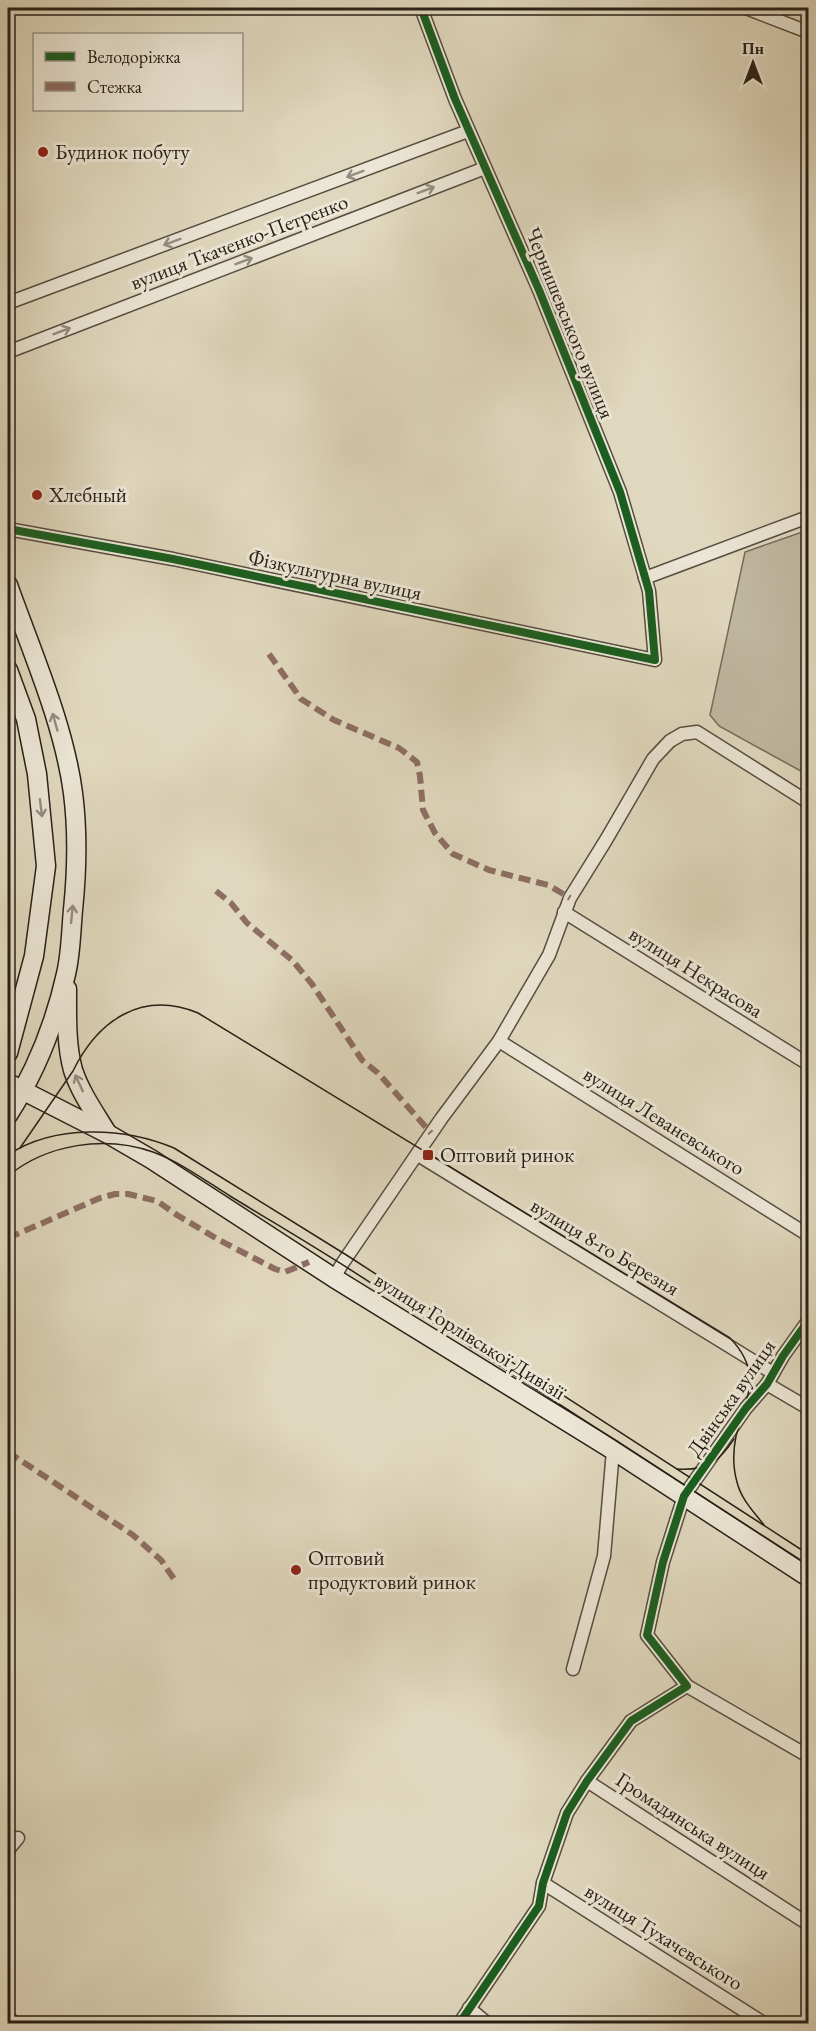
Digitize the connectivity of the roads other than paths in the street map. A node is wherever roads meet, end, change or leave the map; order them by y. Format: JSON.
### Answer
{"nodes":[{"id":1,"x":421,"y":8,"type":"edge"},
{"id":2,"x":749,"y":8,"type":"edge"},
{"id":3,"x":808,"y":32,"type":"edge"},
{"id":4,"x":468,"y":131,"type":"junction"},
{"id":5,"x":485,"y":168,"type":"junction"},
{"id":6,"x":8,"y":303,"type":"edge"},
{"id":7,"x":8,"y":352,"type":"edge"},
{"id":8,"x":808,"y":517,"type":"edge"},
{"id":9,"x":8,"y":529,"type":"edge"},
{"id":10,"x":645,"y":578,"type":"junction"},
{"id":11,"x":8,"y":585,"type":"edge"},
{"id":12,"x":655,"y":660,"type":"joint"},
{"id":13,"x":8,"y":670,"type":"edge"},
{"id":14,"x":808,"y":802,"type":"edge"},
{"id":15,"x":564,"y":912,"type":"junction"},
{"id":16,"x":67,"y":973,"type":"junction"},
{"id":17,"x":499,"y":1041,"type":"junction"},
{"id":18,"x":8,"y":1053,"type":"edge"},
{"id":19,"x":808,"y":1064,"type":"edge"},
{"id":20,"x":16,"y":1087,"type":"edge"},
{"id":21,"x":8,"y":1115,"type":"edge"},
{"id":22,"x":108,"y":1134,"type":"junction"},
{"id":23,"x":418,"y":1155,"type":"junction"},
{"id":24,"x":808,"y":1235,"type":"edge"},
{"id":25,"x":334,"y":1278,"type":"junction"},
{"id":26,"x":808,"y":1321,"type":"edge"},
{"id":27,"x":770,"y":1378,"type":"junction"},
{"id":28,"x":808,"y":1408,"type":"edge"},
{"id":29,"x":613,"y":1450,"type":"junction"},
{"id":30,"x":684,"y":1496,"type":"junction"},
{"id":31,"x":808,"y":1577,"type":"edge"},
{"id":32,"x":573,"y":1669,"type":"dead end"},
{"id":33,"x":687,"y":1686,"type":"junction"},
{"id":34,"x":808,"y":1756,"type":"edge"},
{"id":35,"x":587,"y":1781,"type":"junction"},
{"id":36,"x":18,"y":1838,"type":"dead end"},
{"id":37,"x":8,"y":1850,"type":"edge"},
{"id":38,"x":543,"y":1883,"type":"junction"},
{"id":39,"x":808,"y":1924,"type":"edge"},
{"id":40,"x":469,"y":2008,"type":"junction"},
{"id":41,"x":8,"y":2018,"type":"edge"},
{"id":42,"x":17,"y":2024,"type":"edge"},
{"id":43,"x":459,"y":2024,"type":"edge"},
{"id":44,"x":488,"y":2024,"type":"edge"},
{"id":45,"x":765,"y":2024,"type":"edge"}],
"edges":[{"from":1,"to":4,"type":"street","name":"Чернишевського вулиця"},
{"from":2,"to":3,"type":"street"},
{"from":4,"to":5,"type":"street","name":"Чернишевського вулиця"},
{"from":4,"to":6,"type":"street","name":"вулиця Ткаченко-Петренко","one_way":true},
{"from":7,"to":5,"type":"street","name":"вулиця Ткаченко-Петренко","one_way":true},
{"from":5,"to":10,"type":"street","name":"Чернишевського вулиця"},
{"from":8,"to":10,"type":"street"},
{"from":9,"to":12,"type":"street","name":"Фізкультурна вулиця"},
{"from":10,"to":12,"type":"street","name":"Чернишевського вулиця"},
{"from":16,"to":11,"type":"main road","one_way":true},
{"from":13,"to":18,"type":"main road","one_way":true},
{"from":14,"to":15,"type":"street"},
{"from":15,"to":17,"type":"street"},
{"from":15,"to":19,"type":"street","name":"вулиця Некрасова"},
{"from":16,"to":20,"type":"main road"},
{"from":22,"to":16,"type":"main road","one_way":true},
{"from":17,"to":23,"type":"street"},
{"from":17,"to":24,"type":"street","name":"вулиця Леваневського"},
{"from":20,"to":21,"type":"main road"},
{"from":20,"to":22,"type":"main road","name":"вулиця Горлівської Дивізії"},
{"from":22,"to":25,"type":"main road","name":"вулиця Горлівської Дивізії"},
{"from":23,"to":25,"type":"street"},
{"from":23,"to":27,"type":"street","name":"вулиця 8-го Березня"},
{"from":25,"to":29,"type":"main road","name":"вулиця Горлівської Дивізії"},
{"from":26,"to":27,"type":"street","name":"Двінська вулиця"},
{"from":27,"to":28,"type":"street","name":"вулиця 8-го Березня"},
{"from":27,"to":30,"type":"street","name":"Двінська вулиця"},
{"from":29,"to":30,"type":"main road","name":"вулиця Горлівської Дивізії"},
{"from":29,"to":32,"type":"street"},
{"from":30,"to":31,"type":"main road","name":"вулиця Горлівської Дивізії"},
{"from":30,"to":33,"type":"street","name":"Двінська вулиця"},
{"from":33,"to":34,"type":"street"},
{"from":33,"to":35,"type":"street"},
{"from":35,"to":38,"type":"street"},
{"from":35,"to":39,"type":"street","name":"Громадянська вулиця"},
{"from":36,"to":37,"type":"street"},
{"from":38,"to":40,"type":"street"},
{"from":38,"to":45,"type":"street","name":"вулиця Тухачевського"},
{"from":40,"to":43,"type":"street"},
{"from":40,"to":44,"type":"street"},
{"from":41,"to":42,"type":"street"}]}
